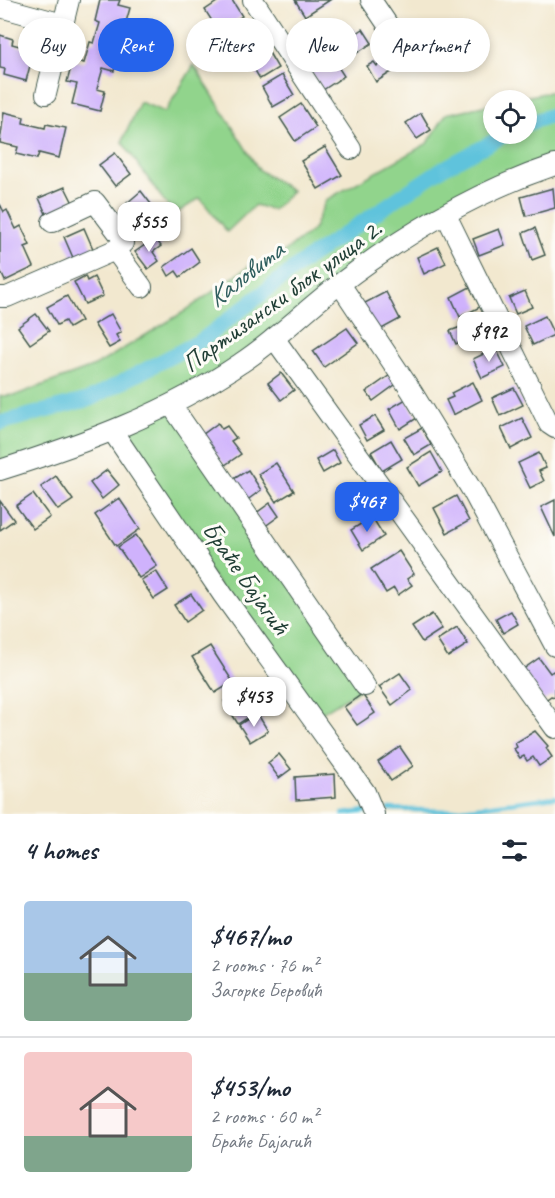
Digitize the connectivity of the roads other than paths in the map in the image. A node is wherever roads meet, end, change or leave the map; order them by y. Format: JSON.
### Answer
{"nodes":[{"id":1,"x":69,"y":0,"type":"edge"},
{"id":2,"x":253,"y":0,"type":"edge"},
{"id":3,"x":371,"y":0,"type":"edge"},
{"id":4,"x":0,"y":7,"type":"edge"},
{"id":5,"x":41,"y":18,"type":"edge"},
{"id":6,"x":64,"y":18,"type":"edge"},
{"id":7,"x":383,"y":18,"type":"edge"},
{"id":8,"x":51,"y":72,"type":"edge"},
{"id":9,"x":46,"y":94,"type":"dead end"},
{"id":10,"x":351,"y":149,"type":"dead end"},
{"id":11,"x":555,"y":165,"type":"edge"},
{"id":12,"x":446,"y":215,"type":"junction"},
{"id":13,"x":52,"y":222,"type":"dead end"},
{"id":14,"x":116,"y":250,"type":"junction"},
{"id":15,"x":340,"y":284,"type":"junction"},
{"id":16,"x":142,"y":287,"type":"dead end"},
{"id":17,"x":0,"y":297,"type":"edge"},
{"id":18,"x":274,"y":338,"type":"junction"},
{"id":19,"x":172,"y":406,"type":"junction"},
{"id":20,"x":555,"y":428,"type":"edge"},
{"id":21,"x":113,"y":432,"type":"junction"},
{"id":22,"x":0,"y":470,"type":"edge"},
{"id":23,"x":555,"y":645,"type":"edge"},
{"id":24,"x":365,"y":686,"type":"dead end"},
{"id":25,"x":555,"y":728,"type":"edge"},
{"id":26,"x":375,"y":814,"type":"edge"}],
"edges":[{"from":1,"to":6,"type":"street"},
{"from":2,"to":10,"type":"street"},
{"from":3,"to":7,"type":"street"},
{"from":4,"to":5,"type":"street"},
{"from":8,"to":9,"type":"street"},
{"from":11,"to":12,"type":"street","name":"Партизански блок улица 2."},
{"from":12,"to":15,"type":"street","name":"Партизански блок улица 2."},
{"from":12,"to":20,"type":"street"},
{"from":13,"to":14,"type":"street"},
{"from":14,"to":16,"type":"street"},
{"from":14,"to":17,"type":"street"},
{"from":15,"to":18,"type":"street","name":"Партизански блок улица 2."},
{"from":15,"to":23,"type":"street"},
{"from":18,"to":19,"type":"street","name":"Партизански блок улица 2."},
{"from":18,"to":25,"type":"street"},
{"from":19,"to":21,"type":"street","name":"Партизански блок улица 2."},
{"from":19,"to":24,"type":"street"},
{"from":21,"to":22,"type":"street","name":"Партизански блок улица 2."},
{"from":21,"to":26,"type":"street","name":"Браће Бајагић"}]}
